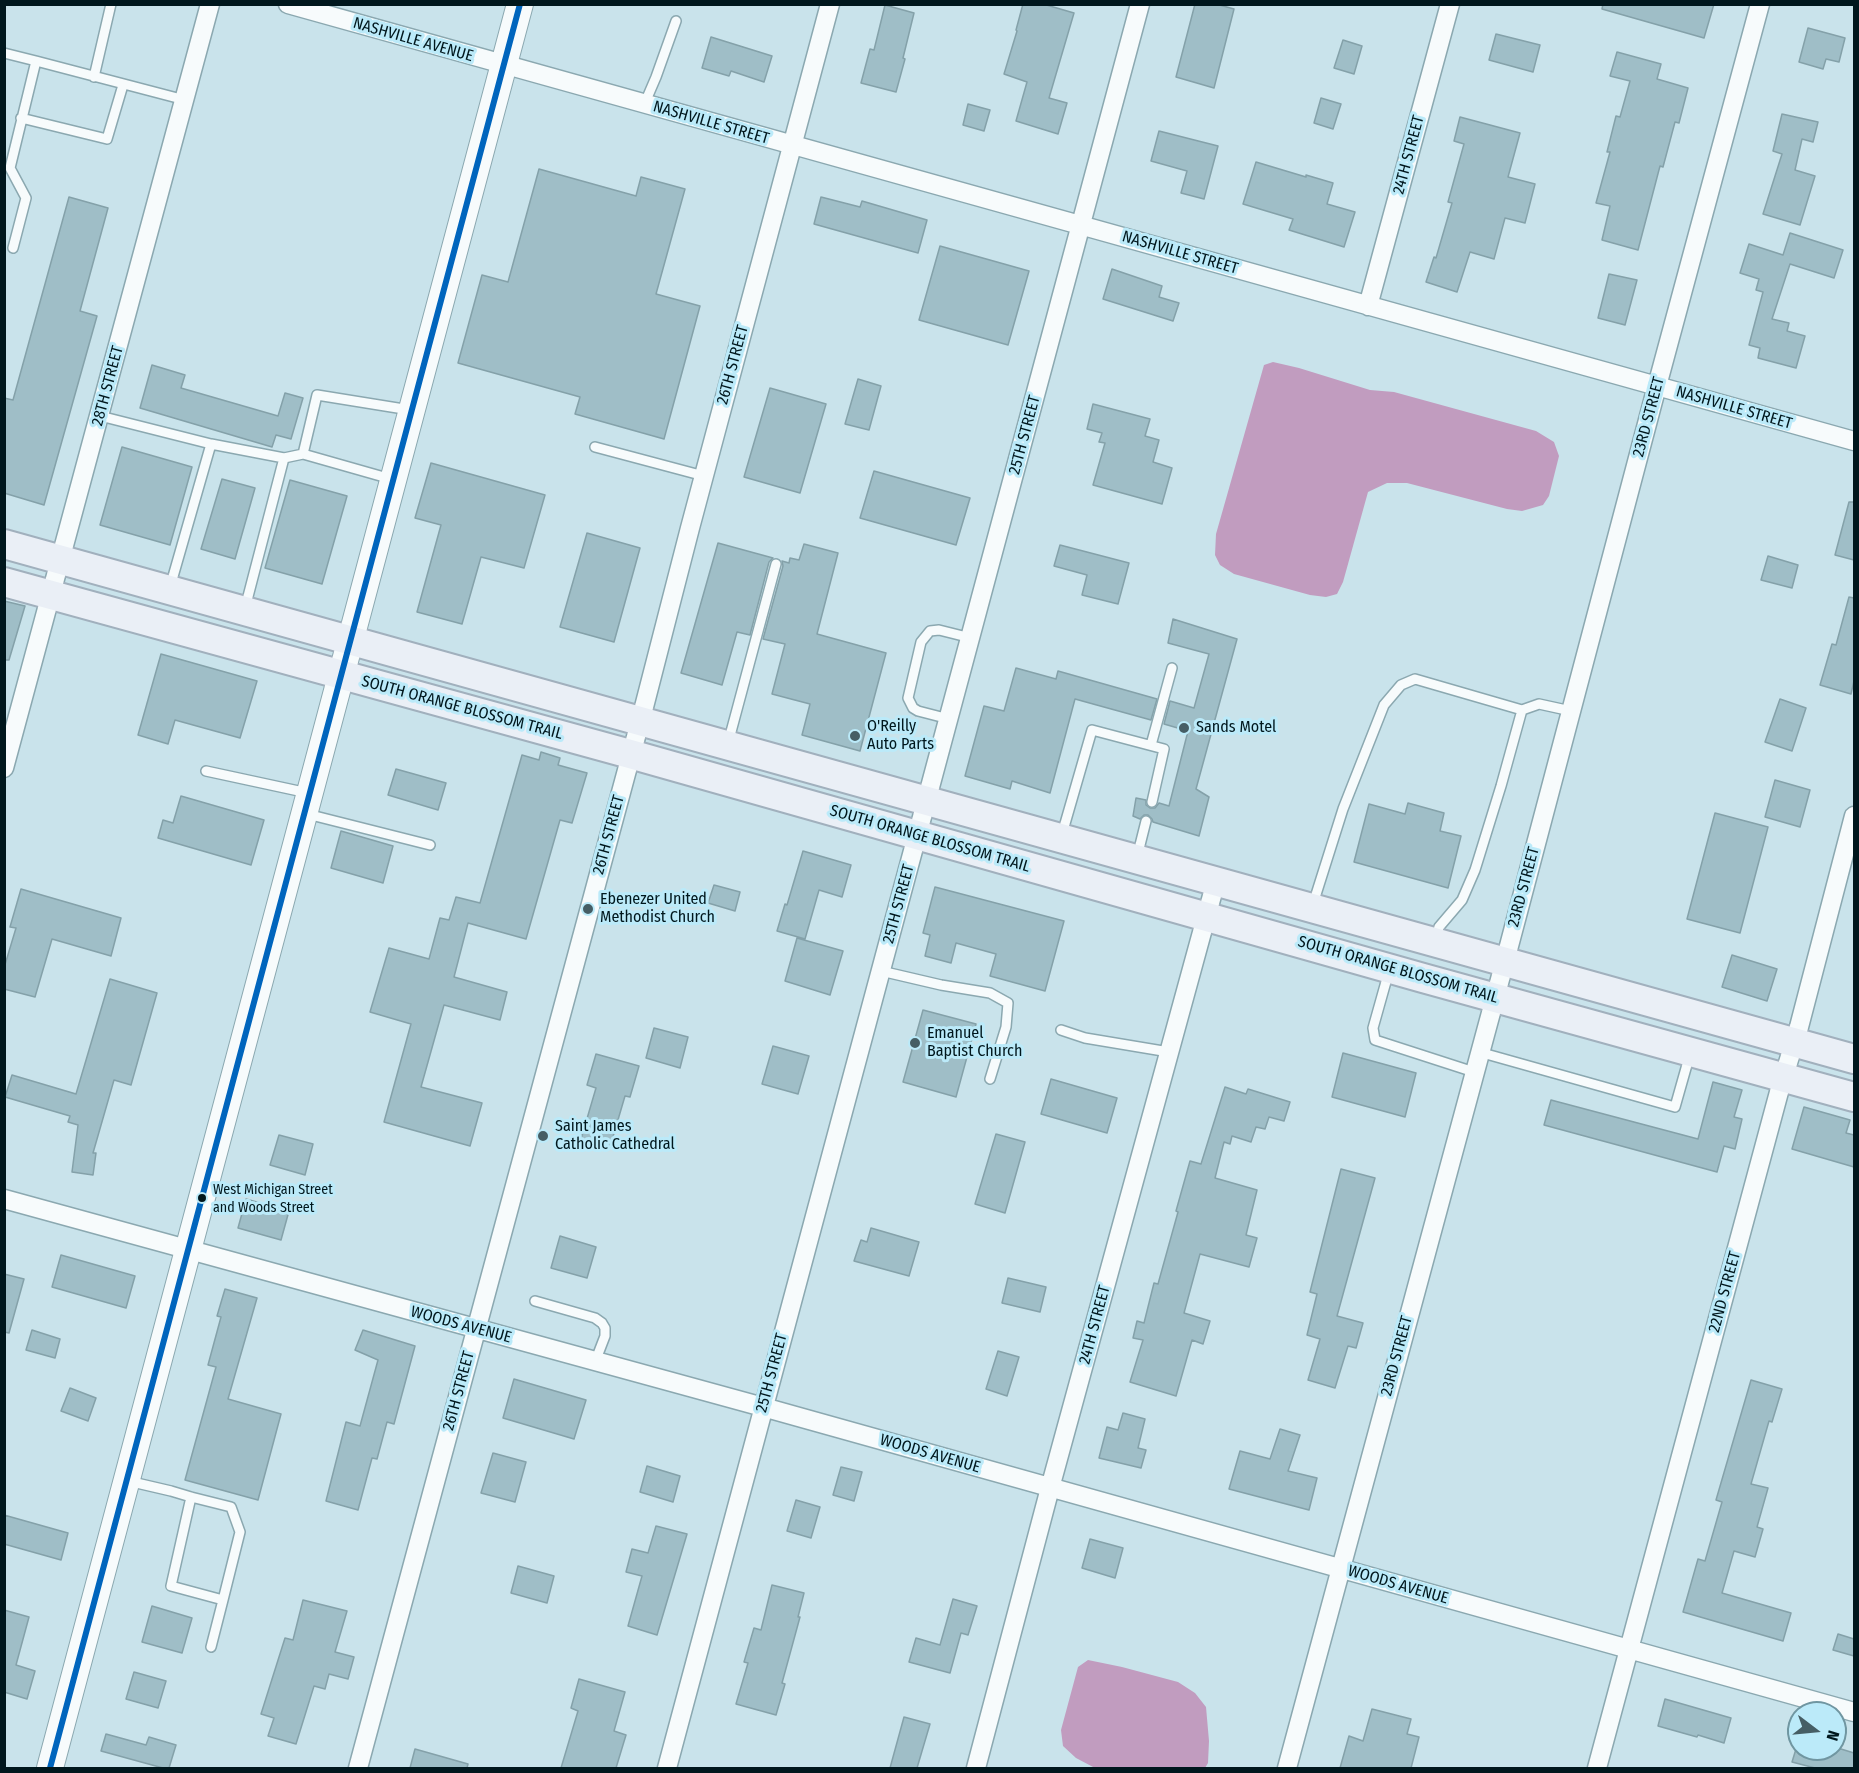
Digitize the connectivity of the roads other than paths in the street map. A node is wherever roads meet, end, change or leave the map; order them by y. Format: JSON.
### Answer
{"nodes":[{"id":1,"x":111,"y":4,"type":"edge"},
{"id":2,"x":210,"y":4,"type":"edge"},
{"id":3,"x":288,"y":4,"type":"edge"},
{"id":4,"x":520,"y":4,"type":"edge"},
{"id":5,"x":830,"y":4,"type":"edge"},
{"id":6,"x":1140,"y":4,"type":"edge"},
{"id":7,"x":1450,"y":4,"type":"edge"},
{"id":8,"x":1760,"y":4,"type":"edge"},
{"id":9,"x":676,"y":21,"type":"dead end"},
{"id":10,"x":4,"y":53,"type":"edge"},
{"id":11,"x":36,"y":61,"type":"junction"},
{"id":12,"x":504,"y":65,"type":"junction"},
{"id":13,"x":94,"y":77,"type":"junction"},
{"id":14,"x":123,"y":85,"type":"junction"},
{"id":15,"x":184,"y":100,"type":"junction"},
{"id":16,"x":644,"y":105,"type":"junction"},
{"id":17,"x":21,"y":118,"type":"junction"},
{"id":18,"x":792,"y":146,"type":"junction"},
{"id":19,"x":1081,"y":225,"type":"junction"},
{"id":20,"x":13,"y":248,"type":"dead end"},
{"id":21,"x":1368,"y":306,"type":"junction"},
{"id":22,"x":1657,"y":386,"type":"junction"},
{"id":23,"x":413,"y":410,"type":"junction"},
{"id":24,"x":100,"y":416,"type":"junction"},
{"id":25,"x":1854,"y":441,"type":"edge"},
{"id":26,"x":211,"y":444,"type":"junction"},
{"id":27,"x":595,"y":447,"type":"dead end"},
{"id":28,"x":303,"y":454,"type":"junction"},
{"id":29,"x":285,"y":458,"type":"junction"},
{"id":30,"x":704,"y":476,"type":"junction"},
{"id":31,"x":394,"y":480,"type":"junction"},
{"id":32,"x":4,"y":544,"type":"edge"},
{"id":33,"x":61,"y":560,"type":"junction"},
{"id":34,"x":776,"y":564,"type":"dead end"},
{"id":35,"x":4,"y":582,"type":"edge"},
{"id":36,"x":169,"y":589,"type":"junction"},
{"id":37,"x":51,"y":595,"type":"junction"},
{"id":38,"x":244,"y":610,"type":"junction"},
{"id":39,"x":971,"y":638,"type":"junction"},
{"id":40,"x":352,"y":640,"type":"junction"},
{"id":41,"x":1172,"y":668,"type":"dead end"},
{"id":42,"x":342,"y":675,"type":"junction"},
{"id":43,"x":1522,"y":710,"type":"junction"},
{"id":44,"x":1571,"y":711,"type":"junction"},
{"id":45,"x":949,"y":719,"type":"junction"},
{"id":46,"x":640,"y":721,"type":"junction"},
{"id":47,"x":728,"y":745,"type":"junction"},
{"id":48,"x":1151,"y":745,"type":"junction"},
{"id":49,"x":630,"y":754,"type":"junction"},
{"id":50,"x":4,"y":768,"type":"edge"},
{"id":51,"x":206,"y":771,"type":"dead end"},
{"id":52,"x":927,"y":801,"type":"junction"},
{"id":53,"x":1152,"y":802,"type":"dead end"},
{"id":54,"x":308,"y":803,"type":"junction"},
{"id":55,"x":1854,"y":816,"type":"edge"},
{"id":56,"x":1146,"y":820,"type":"dead end"},
{"id":57,"x":917,"y":836,"type":"junction"},
{"id":58,"x":1061,"y":838,"type":"junction"},
{"id":59,"x":429,"y":845,"type":"dead end"},
{"id":60,"x":1137,"y":859,"type":"junction"},
{"id":61,"x":1216,"y":881,"type":"junction"},
{"id":62,"x":1312,"y":908,"type":"junction"},
{"id":63,"x":1206,"y":917,"type":"junction"},
{"id":64,"x":1435,"y":942,"type":"junction"},
{"id":65,"x":1504,"y":961,"type":"junction"},
{"id":66,"x":1390,"y":968,"type":"junction"},
{"id":67,"x":881,"y":970,"type":"junction"},
{"id":68,"x":1494,"y":998,"type":"junction"},
{"id":69,"x":1061,"y":1030,"type":"dead end"},
{"id":70,"x":1794,"y":1042,"type":"junction"},
{"id":71,"x":1169,"y":1052,"type":"junction"},
{"id":72,"x":1479,"y":1052,"type":"junction"},
{"id":73,"x":1691,"y":1052,"type":"junction"},
{"id":74,"x":1854,"y":1059,"type":"edge"},
{"id":75,"x":1474,"y":1072,"type":"junction"},
{"id":76,"x":990,"y":1078,"type":"dead end"},
{"id":77,"x":1784,"y":1078,"type":"junction"},
{"id":78,"x":1854,"y":1097,"type":"edge"},
{"id":79,"x":4,"y":1199,"type":"edge"},
{"id":80,"x":188,"y":1250,"type":"junction"},
{"id":81,"x":535,"y":1301,"type":"dead end"},
{"id":82,"x":475,"y":1330,"type":"junction"},
{"id":83,"x":595,"y":1362,"type":"junction"},
{"id":84,"x":763,"y":1407,"type":"junction"},
{"id":85,"x":126,"y":1481,"type":"junction"},
{"id":86,"x":1050,"y":1488,"type":"junction"},
{"id":87,"x":191,"y":1497,"type":"junction"},
{"id":88,"x":1340,"y":1568,"type":"junction"},
{"id":89,"x":223,"y":1600,"type":"junction"},
{"id":90,"x":211,"y":1647,"type":"dead end"},
{"id":91,"x":1628,"y":1650,"type":"junction"},
{"id":92,"x":1854,"y":1712,"type":"edge"},
{"id":93,"x":50,"y":1768,"type":"edge"},
{"id":94,"x":358,"y":1768,"type":"edge"},
{"id":95,"x":667,"y":1768,"type":"edge"},
{"id":96,"x":976,"y":1768,"type":"edge"},
{"id":97,"x":1287,"y":1768,"type":"edge"},
{"id":98,"x":1597,"y":1768,"type":"edge"}],
"edges":[{"from":1,"to":13,"type":"lane"},
{"from":2,"to":15,"type":"street","name":"28TH STREET"},
{"from":3,"to":12,"type":"street","name":"NASHVILLE AVENUE"},
{"from":4,"to":12,"type":"main road"},
{"from":5,"to":18,"type":"street","name":"26TH STREET"},
{"from":6,"to":19,"type":"street","name":"25TH STREET"},
{"from":7,"to":21,"type":"street","name":"24TH STREET"},
{"from":8,"to":22,"type":"street","name":"23RD STREET"},
{"from":9,"to":16,"type":"lane"},
{"from":10,"to":11,"type":"lane"},
{"from":11,"to":13,"type":"lane"},
{"from":11,"to":17,"type":"lane"},
{"from":12,"to":16,"type":"street","name":"NASHVILLE STREET"},
{"from":12,"to":23,"type":"main road"},
{"from":13,"to":14,"type":"lane"},
{"from":14,"to":15,"type":"lane"},
{"from":14,"to":17,"type":"lane"},
{"from":15,"to":24,"type":"street","name":"28TH STREET"},
{"from":16,"to":18,"type":"street","name":"NASHVILLE STREET"},
{"from":17,"to":20,"type":"lane"},
{"from":18,"to":19,"type":"street","name":"NASHVILLE STREET"},
{"from":18,"to":30,"type":"street","name":"26TH STREET"},
{"from":19,"to":21,"type":"street","name":"NASHVILLE STREET"},
{"from":19,"to":39,"type":"street","name":"25TH STREET"},
{"from":21,"to":22,"type":"street","name":"NASHVILLE STREET"},
{"from":22,"to":25,"type":"street","name":"NASHVILLE STREET"},
{"from":22,"to":44,"type":"street","name":"23RD STREET"},
{"from":23,"to":28,"type":"lane"},
{"from":23,"to":31,"type":"main road"},
{"from":24,"to":26,"type":"lane"},
{"from":24,"to":33,"type":"street","name":"28TH STREET"},
{"from":26,"to":29,"type":"lane"},
{"from":26,"to":36,"type":"lane"},
{"from":27,"to":30,"type":"lane"},
{"from":28,"to":29,"type":"lane"},
{"from":28,"to":31,"type":"lane"},
{"from":29,"to":38,"type":"lane"},
{"from":30,"to":46,"type":"street","name":"26TH STREET"},
{"from":31,"to":40,"type":"main road"},
{"from":32,"to":33,"type":"main road"},
{"from":33,"to":36,"type":"main road"},
{"from":33,"to":37,"type":"street","name":"28TH STREET"},
{"from":34,"to":47,"type":"lane"},
{"from":35,"to":37,"type":"main road","name":"SOUTH ORANGE BLOSSOM TRAIL"},
{"from":36,"to":38,"type":"main road"},
{"from":37,"to":42,"type":"main road","name":"SOUTH ORANGE BLOSSOM TRAIL"},
{"from":37,"to":50,"type":"street","name":"28TH STREET"},
{"from":38,"to":40,"type":"main road"},
{"from":39,"to":45,"type":"street","name":"25TH STREET"},
{"from":39,"to":45,"type":"lane"},
{"from":40,"to":42,"type":"main road"},
{"from":40,"to":46,"type":"main road"},
{"from":41,"to":48,"type":"lane"},
{"from":42,"to":49,"type":"main road","name":"SOUTH ORANGE BLOSSOM TRAIL"},
{"from":42,"to":54,"type":"main road"},
{"from":43,"to":44,"type":"lane"},
{"from":43,"to":62,"type":"lane"},
{"from":43,"to":64,"type":"lane"},
{"from":44,"to":65,"type":"street","name":"23RD STREET"},
{"from":45,"to":52,"type":"street","name":"25TH STREET"},
{"from":46,"to":47,"type":"main road"},
{"from":46,"to":49,"type":"street","name":"26TH STREET"},
{"from":47,"to":52,"type":"main road"},
{"from":48,"to":53,"type":"lane"},
{"from":48,"to":58,"type":"lane"},
{"from":49,"to":57,"type":"main road","name":"SOUTH ORANGE BLOSSOM TRAIL"},
{"from":49,"to":82,"type":"street","name":"26TH STREET"},
{"from":51,"to":54,"type":"lane"},
{"from":52,"to":57,"type":"street","name":"25TH STREET"},
{"from":52,"to":58,"type":"main road"},
{"from":54,"to":59,"type":"lane"},
{"from":54,"to":80,"type":"main road"},
{"from":55,"to":70,"type":"street","name":"22ND STREET"},
{"from":56,"to":60,"type":"lane"},
{"from":57,"to":63,"type":"main road","name":"SOUTH ORANGE BLOSSOM TRAIL"},
{"from":57,"to":67,"type":"street","name":"25TH STREET"},
{"from":58,"to":60,"type":"main road"},
{"from":60,"to":61,"type":"main road"},
{"from":61,"to":62,"type":"main road"},
{"from":61,"to":63,"type":"street","name":"24TH STREET"},
{"from":62,"to":64,"type":"main road"},
{"from":63,"to":66,"type":"main road","name":"SOUTH ORANGE BLOSSOM TRAIL"},
{"from":63,"to":71,"type":"street","name":"24TH STREET"},
{"from":64,"to":65,"type":"main road"},
{"from":65,"to":68,"type":"street","name":"23RD STREET"},
{"from":65,"to":70,"type":"main road"},
{"from":66,"to":68,"type":"main road","name":"SOUTH ORANGE BLOSSOM TRAIL"},
{"from":66,"to":75,"type":"lane"},
{"from":67,"to":76,"type":"lane"},
{"from":67,"to":84,"type":"street","name":"25TH STREET"},
{"from":68,"to":72,"type":"street","name":"23RD STREET"},
{"from":68,"to":73,"type":"main road","name":"SOUTH ORANGE BLOSSOM TRAIL"},
{"from":69,"to":71,"type":"lane"},
{"from":70,"to":74,"type":"main road"},
{"from":70,"to":77,"type":"street","name":"22ND STREET"},
{"from":71,"to":86,"type":"street","name":"24TH STREET"},
{"from":72,"to":73,"type":"lane"},
{"from":72,"to":75,"type":"street","name":"23RD STREET"},
{"from":73,"to":77,"type":"main road","name":"SOUTH ORANGE BLOSSOM TRAIL"},
{"from":75,"to":88,"type":"street","name":"23RD STREET"},
{"from":77,"to":78,"type":"main road","name":"SOUTH ORANGE BLOSSOM TRAIL"},
{"from":77,"to":91,"type":"street","name":"22ND STREET"},
{"from":79,"to":80,"type":"street","name":"WOODS AVENUE"},
{"from":80,"to":82,"type":"street","name":"WOODS AVENUE"},
{"from":80,"to":85,"type":"main road"},
{"from":81,"to":83,"type":"lane"},
{"from":82,"to":83,"type":"street","name":"WOODS AVENUE"},
{"from":82,"to":94,"type":"street","name":"26TH STREET"},
{"from":83,"to":84,"type":"street","name":"WOODS AVENUE"},
{"from":84,"to":86,"type":"street","name":"WOODS AVENUE"},
{"from":84,"to":95,"type":"street","name":"25TH STREET"},
{"from":85,"to":87,"type":"lane"},
{"from":85,"to":93,"type":"main road"},
{"from":86,"to":88,"type":"street","name":"WOODS AVENUE"},
{"from":86,"to":96,"type":"street","name":"24TH STREET"},
{"from":87,"to":89,"type":"lane"},
{"from":87,"to":89,"type":"lane"},
{"from":88,"to":91,"type":"street","name":"WOODS AVENUE"},
{"from":88,"to":97,"type":"street","name":"23RD STREET"},
{"from":89,"to":90,"type":"lane"},
{"from":91,"to":92,"type":"street","name":"WOODS AVENUE"},
{"from":91,"to":98,"type":"street","name":"22ND STREET"}]}
